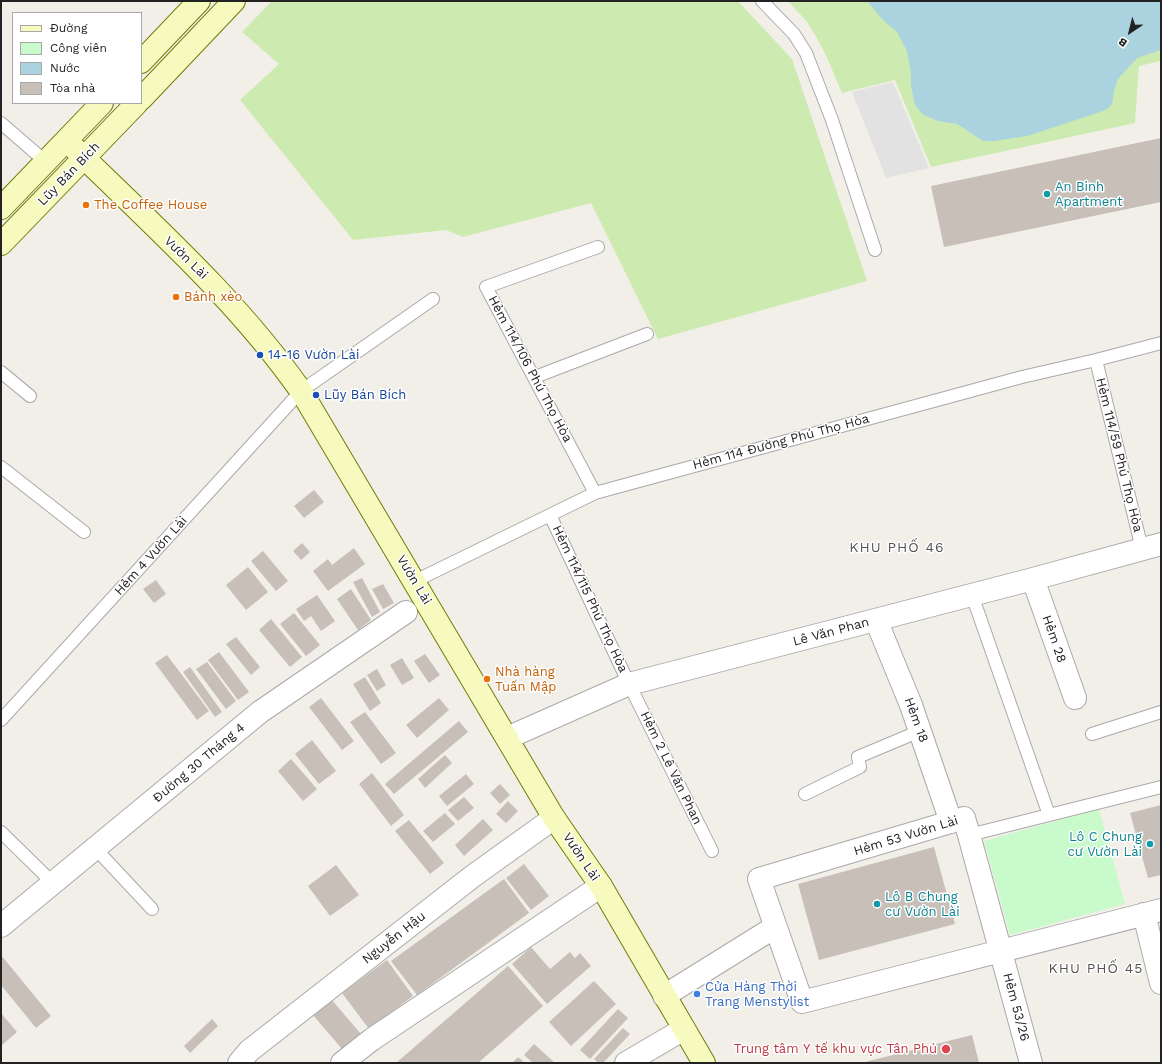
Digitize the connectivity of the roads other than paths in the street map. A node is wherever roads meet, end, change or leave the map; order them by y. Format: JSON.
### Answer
{"nodes":[{"id":1,"x":199,"y":1,"type":"edge"},
{"id":2,"x":234,"y":1,"type":"edge"},
{"id":3,"x":762,"y":1,"type":"edge"},
{"id":4,"x":142,"y":61,"type":"edge"},
{"id":5,"x":142,"y":98,"type":"edge"},
{"id":6,"x":101,"y":104,"type":"edge"},
{"id":7,"x":136,"y":104,"type":"edge"},
{"id":8,"x":1,"y":123,"type":"edge"},
{"id":9,"x":67,"y":141,"type":"junction"},
{"id":10,"x":84,"y":158,"type":"junction"},
{"id":11,"x":46,"y":162,"type":"junction"},
{"id":12,"x":1,"y":208,"type":"edge"},
{"id":13,"x":1,"y":244,"type":"edge"},
{"id":14,"x":598,"y":247,"type":"dead end"},
{"id":15,"x":875,"y":250,"type":"dead end"},
{"id":16,"x":433,"y":299,"type":"dead end"},
{"id":17,"x":647,"y":334,"type":"dead end"},
{"id":18,"x":1161,"y":343,"type":"edge"},
{"id":19,"x":1096,"y":360,"type":"junction"},
{"id":20,"x":1,"y":372,"type":"edge"},
{"id":21,"x":535,"y":377,"type":"junction"},
{"id":22,"x":301,"y":391,"type":"junction"},
{"id":23,"x":30,"y":396,"type":"dead end"},
{"id":24,"x":1,"y":467,"type":"edge"},
{"id":25,"x":595,"y":493,"type":"junction"},
{"id":26,"x":550,"y":515,"type":"junction"},
{"id":27,"x":84,"y":532,"type":"dead end"},
{"id":28,"x":1155,"y":550,"type":"edge"},
{"id":29,"x":1033,"y":579,"type":"junction"},
{"id":30,"x":415,"y":581,"type":"junction"},
{"id":31,"x":972,"y":595,"type":"junction"},
{"id":32,"x":406,"y":612,"type":"dead end"},
{"id":33,"x":876,"y":620,"type":"junction"},
{"id":34,"x":629,"y":684,"type":"junction"},
{"id":35,"x":1075,"y":698,"type":"dead end"},
{"id":36,"x":1161,"y":712,"type":"edge"},
{"id":37,"x":1,"y":720,"type":"edge"},
{"id":38,"x":920,"y":731,"type":"junction"},
{"id":39,"x":1092,"y":734,"type":"dead end"},
{"id":40,"x":507,"y":738,"type":"junction"},
{"id":41,"x":1161,"y":788,"type":"edge"},
{"id":42,"x":805,"y":794,"type":"dead end"},
{"id":43,"x":1049,"y":815,"type":"junction"},
{"id":44,"x":554,"y":818,"type":"junction"},
{"id":45,"x":960,"y":829,"type":"junction"},
{"id":46,"x":1,"y":832,"type":"edge"},
{"id":47,"x":96,"y":848,"type":"junction"},
{"id":48,"x":712,"y":851,"type":"dead end"},
{"id":49,"x":53,"y":883,"type":"junction"},
{"id":50,"x":601,"y":886,"type":"junction"},
{"id":51,"x":152,"y":909,"type":"dead end"},
{"id":52,"x":1152,"y":912,"type":"edge"},
{"id":53,"x":1,"y":926,"type":"edge"},
{"id":54,"x":775,"y":927,"type":"junction"},
{"id":55,"x":1000,"y":951,"type":"junction"},
{"id":56,"x":1161,"y":984,"type":"edge"},
{"id":57,"x":664,"y":996,"type":"junction"},
{"id":58,"x":684,"y":1029,"type":"junction"},
{"id":59,"x":239,"y":1063,"type":"edge"},
{"id":60,"x":342,"y":1063,"type":"edge"},
{"id":61,"x":626,"y":1063,"type":"edge"},
{"id":62,"x":704,"y":1063,"type":"edge"},
{"id":63,"x":1031,"y":1063,"type":"edge"}],
"edges":[{"from":1,"to":4,"type":"street"},
{"from":2,"to":5,"type":"street"},
{"from":3,"to":15,"type":"lane"},
{"from":6,"to":9,"type":"street"},
{"from":7,"to":10,"type":"street","name":"Lũy Bán Bích"},
{"from":8,"to":11,"type":"lane"},
{"from":9,"to":10,"type":"street","name":"Vườn Lài"},
{"from":9,"to":11,"type":"street"},
{"from":10,"to":13,"type":"street","name":"Lũy Bán Bích"},
{"from":10,"to":22,"type":"street","name":"Vườn Lài"},
{"from":11,"to":12,"type":"street"},
{"from":14,"to":21,"type":"lane","name":"Hẻm 114/106 Phú Thọ Hòa"},
{"from":16,"to":22,"type":"lane","name":"Hẻm 4 Vườn Lài"},
{"from":17,"to":21,"type":"lane"},
{"from":18,"to":19,"type":"lane","name":"Hẻm 114 Đường Phú Thọ Hòa"},
{"from":19,"to":25,"type":"lane","name":"Hẻm 114 Đường Phú Thọ Hòa"},
{"from":19,"to":28,"type":"lane","name":"Hẻm 114/59 Phú Thọ Hòa"},
{"from":20,"to":23,"type":"lane"},
{"from":21,"to":25,"type":"lane","name":"Hẻm 114/106 Phú Thọ Hòa"},
{"from":22,"to":30,"type":"street","name":"Vườn Lài"},
{"from":22,"to":37,"type":"lane","name":"Hẻm 4 Vườn Lài"},
{"from":24,"to":27,"type":"lane"},
{"from":25,"to":26,"type":"lane","name":"Hẻm 114 Đường Phú Thọ Hòa"},
{"from":26,"to":30,"type":"lane","name":"Hẻm 114 Đường Phú Thọ Hòa"},
{"from":26,"to":34,"type":"lane","name":"Hẻm 114/115 Phú Thọ Hòa"},
{"from":28,"to":29,"type":"street","name":"Lê Văn Phan"},
{"from":29,"to":31,"type":"street","name":"Lê Văn Phan"},
{"from":29,"to":35,"type":"street","name":"Hẻm 28"},
{"from":30,"to":40,"type":"street","name":"Vườn Lài"},
{"from":31,"to":33,"type":"street","name":"Lê Văn Phan"},
{"from":31,"to":43,"type":"lane"},
{"from":32,"to":47,"type":"street","name":"Đường 30 Tháng 4"},
{"from":33,"to":34,"type":"street","name":"Lê Văn Phan"},
{"from":33,"to":38,"type":"street","name":"Hẻm 18"},
{"from":34,"to":40,"type":"street","name":"Lê Văn Phan"},
{"from":34,"to":48,"type":"lane","name":"Hẻm 2 Lê Văn Phan"},
{"from":36,"to":39,"type":"lane"},
{"from":38,"to":42,"type":"lane"},
{"from":38,"to":45,"type":"street","name":"Hẻm 18"},
{"from":40,"to":44,"type":"street","name":"Vườn Lài"},
{"from":41,"to":43,"type":"lane","name":"Hẻm 53 Vườn Lài"},
{"from":43,"to":45,"type":"lane","name":"Hẻm 53 Vườn Lài"},
{"from":44,"to":50,"type":"street","name":"Vườn Lài"},
{"from":44,"to":59,"type":"street","name":"Nguyễn Hậu"},
{"from":45,"to":54,"type":"street","name":"Hẻm 53 Vườn Lài"},
{"from":45,"to":55,"type":"street","name":"Hẻm 18"},
{"from":46,"to":49,"type":"lane"},
{"from":47,"to":49,"type":"street","name":"Đường 30 Tháng 4"},
{"from":47,"to":51,"type":"lane"},
{"from":49,"to":53,"type":"street","name":"Đường 30 Tháng 4"},
{"from":50,"to":57,"type":"street","name":"Vườn Lài"},
{"from":50,"to":60,"type":"street"},
{"from":52,"to":55,"type":"street","name":"Hẻm 53 Vườn Lài"},
{"from":52,"to":56,"type":"street"},
{"from":54,"to":55,"type":"street","name":"Hẻm 53 Vườn Lài"},
{"from":54,"to":57,"type":"street"},
{"from":55,"to":63,"type":"street","name":"Hẻm 53/26"},
{"from":57,"to":58,"type":"street","name":"Vườn Lài"},
{"from":58,"to":61,"type":"street"},
{"from":58,"to":62,"type":"street","name":"Vườn Lài"}]}
